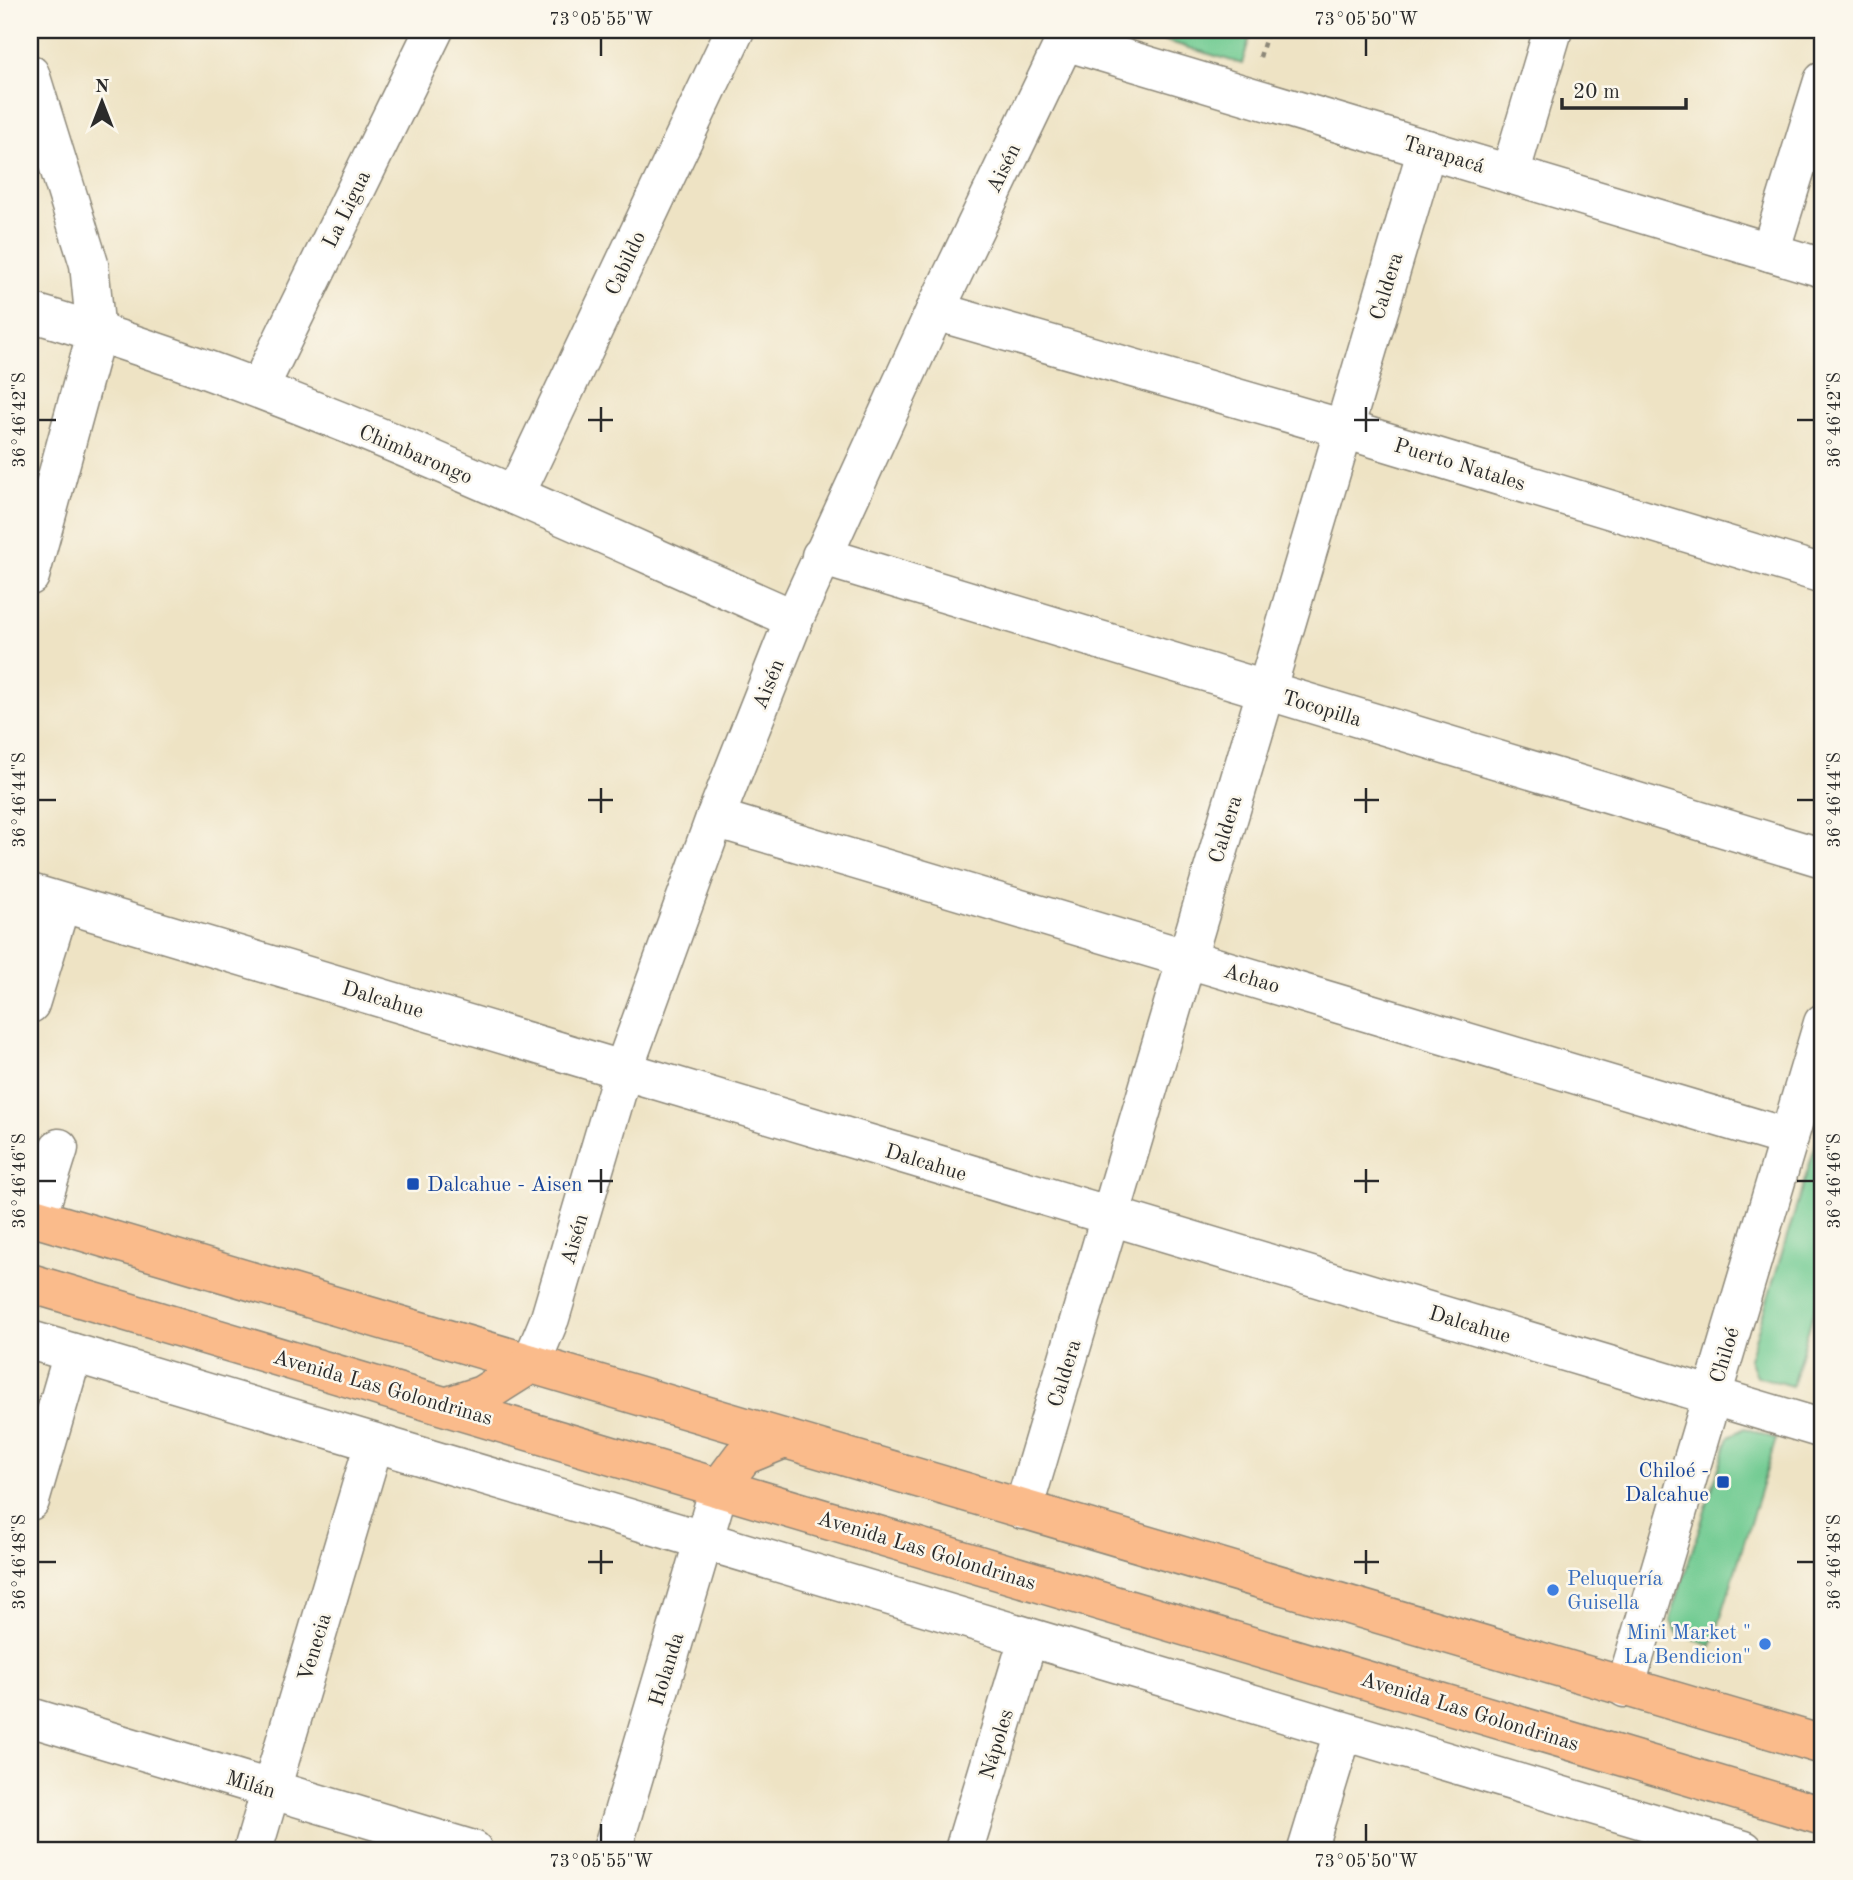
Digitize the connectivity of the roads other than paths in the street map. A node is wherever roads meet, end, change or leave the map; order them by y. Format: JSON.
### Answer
{"nodes":[{"id":1,"x":434,"y":30,"type":"edge"},
{"id":2,"x":735,"y":30,"type":"edge"},
{"id":3,"x":1553,"y":30,"type":"edge"},
{"id":4,"x":1068,"y":35,"type":"edge"},
{"id":5,"x":30,"y":74,"type":"edge"},
{"id":6,"x":1823,"y":81,"type":"edge"},
{"id":7,"x":1427,"y":149,"type":"junction"},
{"id":8,"x":1510,"y":174,"type":"junction"},
{"id":9,"x":1770,"y":252,"type":"junction"},
{"id":10,"x":1823,"y":268,"type":"edge"},
{"id":11,"x":935,"y":311,"type":"junction"},
{"id":12,"x":30,"y":312,"type":"edge"},
{"id":13,"x":96,"y":334,"type":"junction"},
{"id":14,"x":259,"y":388,"type":"junction"},
{"id":15,"x":1344,"y":429,"type":"junction"},
{"id":16,"x":514,"y":495,"type":"junction"},
{"id":17,"x":821,"y":556,"type":"junction"},
{"id":18,"x":1823,"y":574,"type":"edge"},
{"id":19,"x":30,"y":576,"type":"edge"},
{"id":20,"x":794,"y":620,"type":"junction"},
{"id":21,"x":1266,"y":691,"type":"junction"},
{"id":22,"x":715,"y":818,"type":"junction"},
{"id":23,"x":1823,"y":858,"type":"edge"},
{"id":24,"x":45,"y":898,"type":"edge"},
{"id":25,"x":1187,"y":958,"type":"junction"},
{"id":26,"x":30,"y":1004,"type":"edge"},
{"id":27,"x":1823,"y":1023,"type":"edge"},
{"id":28,"x":623,"y":1071,"type":"junction"},
{"id":29,"x":1789,"y":1138,"type":"junction"},
{"id":30,"x":59,"y":1148,"type":"dead end"},
{"id":31,"x":1110,"y":1216,"type":"junction"},
{"id":32,"x":33,"y":1217,"type":"edge"},
{"id":33,"x":30,"y":1283,"type":"edge"},
{"id":34,"x":30,"y":1340,"type":"edge"},
{"id":35,"x":74,"y":1353,"type":"junction"},
{"id":36,"x":531,"y":1364,"type":"junction"},
{"id":37,"x":1712,"y":1396,"type":"junction"},
{"id":38,"x":448,"y":1406,"type":"junction"},
{"id":39,"x":1823,"y":1429,"type":"edge"},
{"id":40,"x":784,"y":1438,"type":"junction"},
{"id":41,"x":374,"y":1443,"type":"junction"},
{"id":42,"x":719,"y":1488,"type":"junction"},
{"id":43,"x":30,"y":1501,"type":"edge"},
{"id":44,"x":1023,"y":1510,"type":"junction"},
{"id":45,"x":703,"y":1542,"type":"junction"},
{"id":46,"x":1028,"y":1639,"type":"junction"},
{"id":47,"x":1625,"y":1688,"type":"junction"},
{"id":48,"x":30,"y":1717,"type":"edge"},
{"id":49,"x":1343,"y":1732,"type":"junction"},
{"id":50,"x":1823,"y":1745,"type":"edge"},
{"id":51,"x":271,"y":1790,"type":"junction"},
{"id":52,"x":1823,"y":1816,"type":"edge"},
{"id":53,"x":1646,"y":1836,"type":"edge"},
{"id":54,"x":253,"y":1850,"type":"edge"},
{"id":55,"x":473,"y":1850,"type":"edge"},
{"id":56,"x":612,"y":1850,"type":"edge"},
{"id":57,"x":964,"y":1850,"type":"edge"},
{"id":58,"x":1307,"y":1850,"type":"edge"},
{"id":59,"x":1744,"y":1850,"type":"edge"}],
"edges":[{"from":1,"to":14,"type":"street","name":"La Ligua"},
{"from":2,"to":16,"type":"street","name":"Cabildo"},
{"from":3,"to":8,"type":"street"},
{"from":4,"to":7,"type":"street","name":"Tarapacá"},
{"from":4,"to":11,"type":"street","name":"Aisén"},
{"from":5,"to":13,"type":"street"},
{"from":6,"to":9,"type":"street"},
{"from":7,"to":8,"type":"street","name":"Tarapacá"},
{"from":7,"to":15,"type":"street","name":"Caldera"},
{"from":8,"to":9,"type":"street","name":"Tarapacá"},
{"from":9,"to":10,"type":"street","name":"Tarapacá"},
{"from":11,"to":15,"type":"street","name":"Puerto Natales"},
{"from":11,"to":17,"type":"street","name":"Aisén"},
{"from":12,"to":13,"type":"street","name":"Chimbarongo"},
{"from":13,"to":14,"type":"street","name":"Chimbarongo"},
{"from":13,"to":19,"type":"street"},
{"from":14,"to":16,"type":"street","name":"Chimbarongo"},
{"from":15,"to":18,"type":"street","name":"Puerto Natales"},
{"from":15,"to":21,"type":"street","name":"Caldera"},
{"from":16,"to":20,"type":"street","name":"Chimbarongo"},
{"from":17,"to":20,"type":"street","name":"Aisén"},
{"from":17,"to":21,"type":"street","name":"Tocopilla"},
{"from":20,"to":22,"type":"street","name":"Aisén"},
{"from":21,"to":23,"type":"street","name":"Tocopilla"},
{"from":21,"to":25,"type":"street","name":"Caldera"},
{"from":22,"to":25,"type":"street","name":"Achao"},
{"from":22,"to":28,"type":"street","name":"Aisén"},
{"from":24,"to":26,"type":"street"},
{"from":24,"to":28,"type":"street","name":"Dalcahue"},
{"from":25,"to":29,"type":"street","name":"Achao"},
{"from":25,"to":31,"type":"street","name":"Caldera"},
{"from":27,"to":29,"type":"street","name":"Chiloé"},
{"from":28,"to":31,"type":"street","name":"Dalcahue"},
{"from":28,"to":36,"type":"street","name":"Aisén"},
{"from":29,"to":37,"type":"street","name":"Chiloé"},
{"from":30,"to":32,"type":"street"},
{"from":31,"to":37,"type":"street","name":"Dalcahue"},
{"from":31,"to":44,"type":"street","name":"Caldera"},
{"from":32,"to":36,"type":"main road"},
{"from":33,"to":38,"type":"main road","name":"Avenida Las Golondrinas"},
{"from":34,"to":35,"type":"street"},
{"from":35,"to":41,"type":"street"},
{"from":35,"to":43,"type":"street"},
{"from":36,"to":38,"type":"main road"},
{"from":36,"to":40,"type":"main road"},
{"from":37,"to":39,"type":"street","name":"Dalcahue"},
{"from":37,"to":47,"type":"street","name":"Chiloé"},
{"from":38,"to":42,"type":"main road","name":"Avenida Las Golondrinas"},
{"from":40,"to":42,"type":"main road"},
{"from":40,"to":44,"type":"main road"},
{"from":41,"to":45,"type":"street"},
{"from":41,"to":51,"type":"street","name":"Venecia"},
{"from":42,"to":45,"type":"street","name":"Holanda"},
{"from":42,"to":52,"type":"main road","name":"Avenida Las Golondrinas"},
{"from":44,"to":47,"type":"main road"},
{"from":45,"to":46,"type":"street"},
{"from":45,"to":56,"type":"street","name":"Holanda"},
{"from":46,"to":49,"type":"street"},
{"from":46,"to":57,"type":"street","name":"Nápoles"},
{"from":47,"to":50,"type":"main road"},
{"from":48,"to":51,"type":"street","name":"Milán"},
{"from":49,"to":53,"type":"street"},
{"from":49,"to":58,"type":"street"},
{"from":51,"to":54,"type":"street","name":"Venecia"},
{"from":51,"to":55,"type":"street","name":"Milán"},
{"from":53,"to":59,"type":"street"}]}
